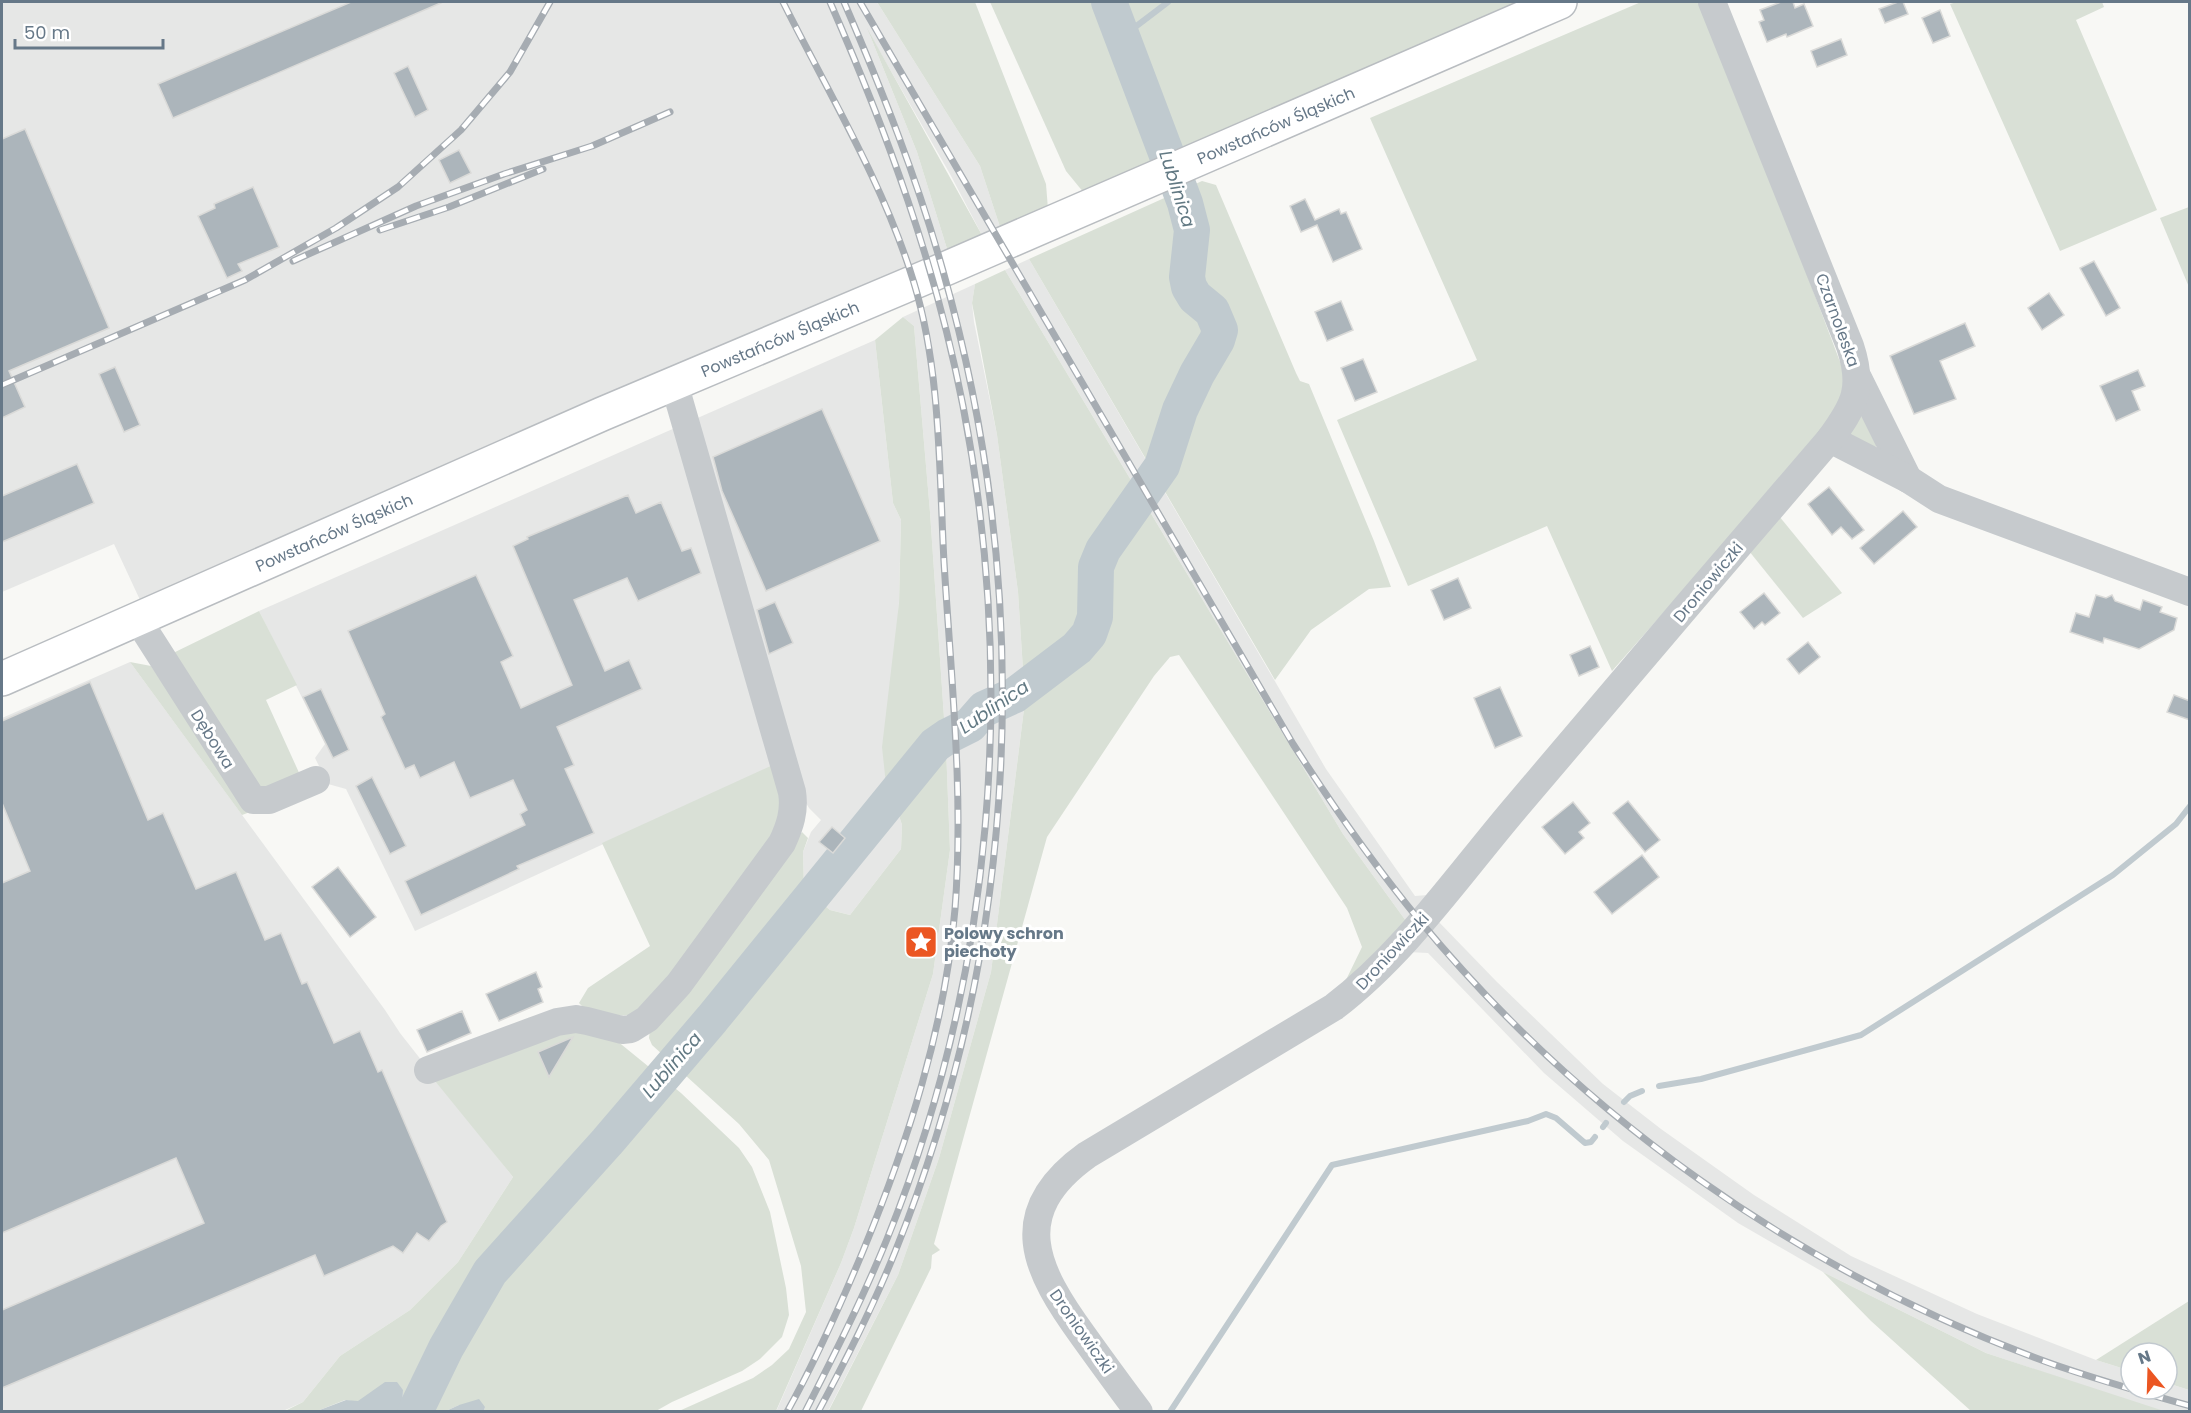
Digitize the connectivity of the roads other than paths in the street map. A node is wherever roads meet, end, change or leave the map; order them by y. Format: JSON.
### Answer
{"nodes":[{"id":1,"x":1560,"y":2,"type":"edge"},
{"id":2,"x":1712,"y":2,"type":"edge"},
{"id":3,"x":1858,"y":378,"type":"junction"},
{"id":4,"x":674,"y":382,"type":"junction"},
{"id":5,"x":1830,"y":439,"type":"junction"},
{"id":6,"x":1908,"y":479,"type":"junction"},
{"id":7,"x":2190,"y":592,"type":"edge"},
{"id":8,"x":138,"y":620,"type":"junction"},
{"id":9,"x":2,"y":679,"type":"edge"},
{"id":10,"x":316,"y":780,"type":"dead end"},
{"id":11,"x":428,"y":1070,"type":"dead end"},
{"id":12,"x":1139,"y":1412,"type":"edge"}],
"edges":[{"from":1,"to":4,"type":"main road","name":"Powstańców Śląskich"},
{"from":2,"to":3,"type":"street","name":"Czarnoleska"},
{"from":3,"to":5,"type":"street","name":"Czarnoleska"},
{"from":3,"to":6,"type":"street"},
{"from":4,"to":8,"type":"main road","name":"Powstańców Śląskich"},
{"from":4,"to":11,"type":"street"},
{"from":5,"to":6,"type":"street"},
{"from":5,"to":12,"type":"street","name":"Droniowiczki"},
{"from":6,"to":7,"type":"street"},
{"from":8,"to":9,"type":"main road","name":"Powstańców Śląskich"},
{"from":8,"to":10,"type":"street","name":"Dębowa"}]}
